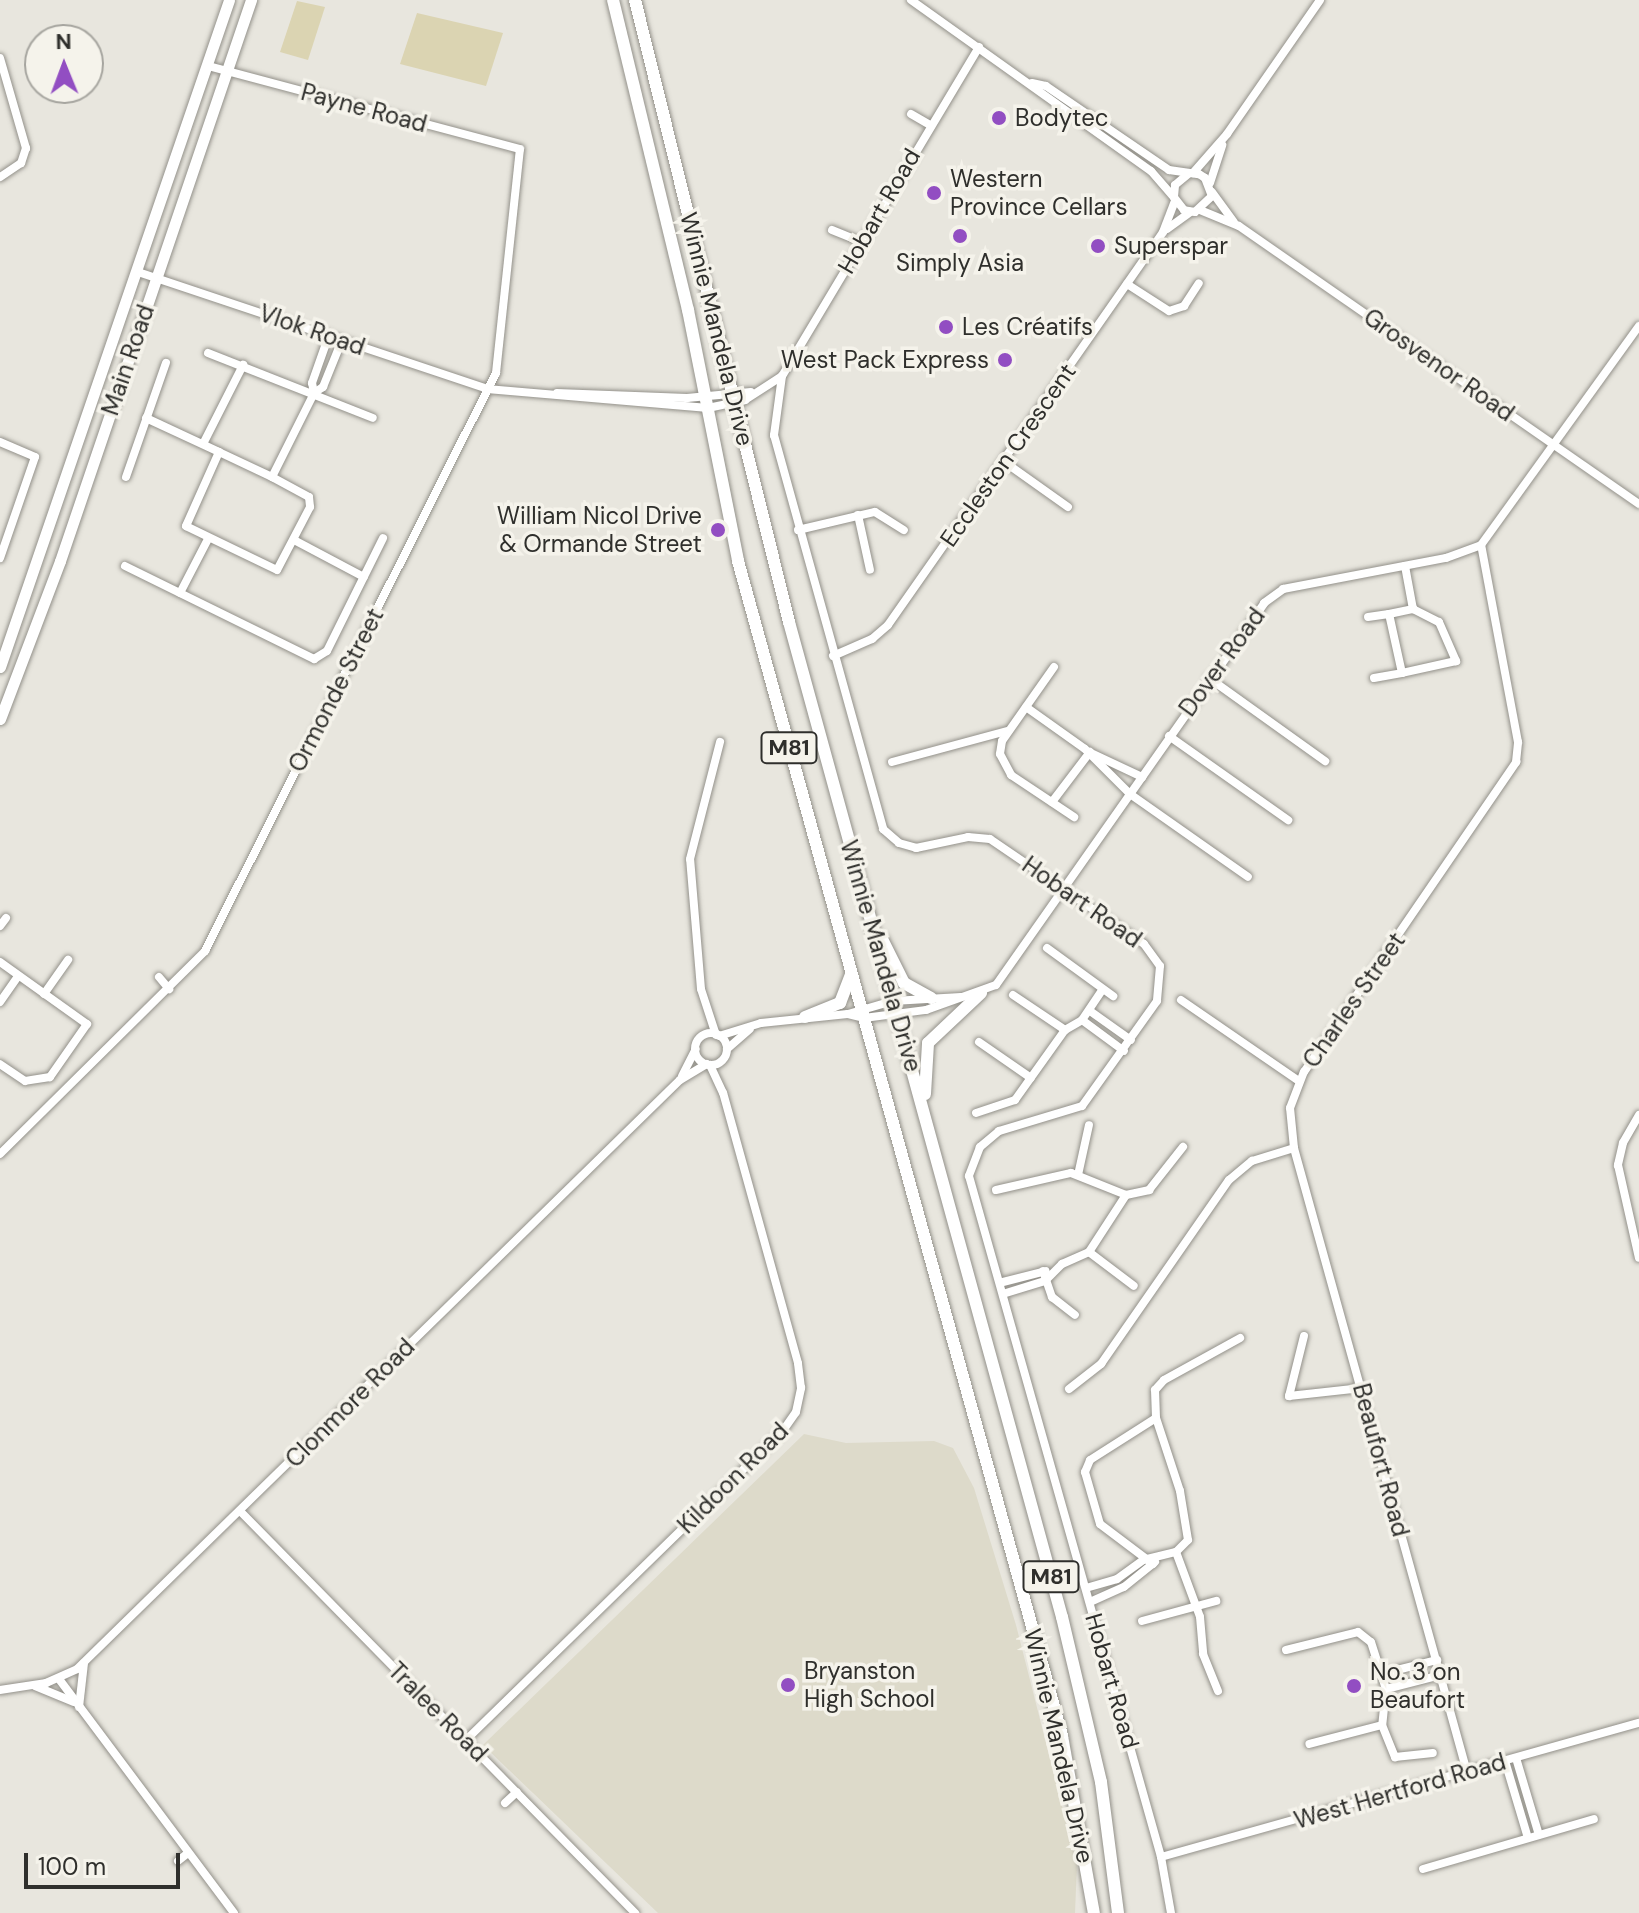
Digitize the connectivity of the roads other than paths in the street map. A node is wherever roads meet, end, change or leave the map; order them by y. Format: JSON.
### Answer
{"nodes":[{"id":1,"x":229,"y":0,"type":"edge"},
{"id":2,"x":251,"y":0,"type":"edge"},
{"id":3,"x":613,"y":0,"type":"edge"},
{"id":4,"x":635,"y":0,"type":"edge"},
{"id":5,"x":911,"y":0,"type":"edge"},
{"id":6,"x":1320,"y":0,"type":"edge"},
{"id":7,"x":979,"y":47,"type":"junction"},
{"id":8,"x":0,"y":58,"type":"edge"},
{"id":9,"x":208,"y":66,"type":"junction"},
{"id":10,"x":228,"y":72,"type":"junction"},
{"id":11,"x":1032,"y":83,"type":"junction"},
{"id":12,"x":911,"y":114,"type":"dead end"},
{"id":13,"x":930,"y":125,"type":"junction"},
{"id":14,"x":1227,"y":134,"type":"junction"},
{"id":15,"x":520,"y":149,"type":"joint"},
{"id":16,"x":1190,"y":174,"type":"junction"},
{"id":17,"x":0,"y":177,"type":"edge"},
{"id":18,"x":1210,"y":185,"type":"junction"},
{"id":19,"x":1174,"y":199,"type":"junction"},
{"id":20,"x":1200,"y":210,"type":"junction"},
{"id":21,"x":1190,"y":212,"type":"junction"},
{"id":22,"x":1239,"y":226,"type":"junction"},
{"id":23,"x":832,"y":230,"type":"dead end"},
{"id":24,"x":1163,"y":232,"type":"junction"},
{"id":25,"x":861,"y":242,"type":"junction"},
{"id":26,"x":138,"y":272,"type":"junction"},
{"id":27,"x":157,"y":278,"type":"junction"},
{"id":28,"x":1199,"y":283,"type":"dead end"},
{"id":29,"x":1127,"y":284,"type":"junction"},
{"id":30,"x":1639,"y":326,"type":"edge"},
{"id":31,"x":329,"y":335,"type":"junction"},
{"id":32,"x":342,"y":340,"type":"junction"},
{"id":33,"x":1639,"y":344,"type":"edge"},
{"id":34,"x":1624,"y":346,"type":"junction"},
{"id":35,"x":208,"y":353,"type":"dead end"},
{"id":36,"x":166,"y":363,"type":"dead end"},
{"id":37,"x":243,"y":365,"type":"junction"},
{"id":38,"x":782,"y":376,"type":"junction"},
{"id":39,"x":487,"y":389,"type":"junction"},
{"id":40,"x":314,"y":393,"type":"junction"},
{"id":41,"x":734,"y":398,"type":"junction"},
{"id":42,"x":707,"y":403,"type":"junction"},
{"id":43,"x":146,"y":418,"type":"junction"},
{"id":44,"x":373,"y":418,"type":"dead end"},
{"id":45,"x":0,"y":442,"type":"edge"},
{"id":46,"x":203,"y":444,"type":"junction"},
{"id":47,"x":1555,"y":446,"type":"junction"},
{"id":48,"x":219,"y":452,"type":"junction"},
{"id":49,"x":1006,"y":463,"type":"junction"},
{"id":50,"x":126,"y":477,"type":"dead end"},
{"id":51,"x":272,"y":477,"type":"junction"},
{"id":52,"x":1639,"y":504,"type":"edge"},
{"id":53,"x":1068,"y":507,"type":"dead end"},
{"id":54,"x":858,"y":515,"type":"junction"},
{"id":55,"x":798,"y":530,"type":"junction"},
{"id":56,"x":904,"y":530,"type":"dead end"},
{"id":57,"x":383,"y":538,"type":"dead end"},
{"id":58,"x":208,"y":539,"type":"junction"},
{"id":59,"x":294,"y":540,"type":"junction"},
{"id":60,"x":1481,"y":545,"type":"junction"},
{"id":61,"x":0,"y":558,"type":"edge"},
{"id":62,"x":125,"y":566,"type":"dead end"},
{"id":63,"x":1405,"y":566,"type":"junction"},
{"id":64,"x":870,"y":570,"type":"dead end"},
{"id":65,"x":364,"y":577,"type":"junction"},
{"id":66,"x":180,"y":593,"type":"junction"},
{"id":67,"x":1413,"y":609,"type":"junction"},
{"id":68,"x":1389,"y":614,"type":"junction"},
{"id":69,"x":1368,"y":617,"type":"dead end"},
{"id":70,"x":833,"y":656,"type":"junction"},
{"id":71,"x":0,"y":667,"type":"edge"},
{"id":72,"x":1054,"y":667,"type":"dead end"},
{"id":73,"x":1402,"y":673,"type":"junction"},
{"id":74,"x":1209,"y":678,"type":"junction"},
{"id":75,"x":1374,"y":678,"type":"dead end"},
{"id":76,"x":1026,"y":707,"type":"junction"},
{"id":77,"x":0,"y":719,"type":"edge"},
{"id":78,"x":1008,"y":731,"type":"junction"},
{"id":79,"x":1169,"y":736,"type":"junction"},
{"id":80,"x":720,"y":742,"type":"dead end"},
{"id":81,"x":1088,"y":752,"type":"junction"},
{"id":82,"x":1325,"y":761,"type":"dead end"},
{"id":83,"x":892,"y":762,"type":"dead end"},
{"id":84,"x":1142,"y":777,"type":"junction"},
{"id":85,"x":1130,"y":794,"type":"junction"},
{"id":86,"x":1052,"y":802,"type":"junction"},
{"id":87,"x":1074,"y":817,"type":"dead end"},
{"id":88,"x":1288,"y":820,"type":"dead end"},
{"id":89,"x":1248,"y":877,"type":"dead end"},
{"id":90,"x":1063,"y":889,"type":"junction"},
{"id":91,"x":6,"y":918,"type":"dead end"},
{"id":92,"x":871,"y":918,"type":"junction"},
{"id":93,"x":0,"y":926,"type":"edge"},
{"id":94,"x":1047,"y":948,"type":"dead end"},
{"id":95,"x":68,"y":960,"type":"dead end"},
{"id":96,"x":0,"y":962,"type":"edge"},
{"id":97,"x":852,"y":973,"type":"junction"},
{"id":98,"x":18,"y":976,"type":"junction"},
{"id":99,"x":159,"y":977,"type":"dead end"},
{"id":100,"x":169,"y":989,"type":"junction"},
{"id":101,"x":1103,"y":989,"type":"junction"},
{"id":102,"x":44,"y":994,"type":"junction"},
{"id":103,"x":1013,"y":995,"type":"dead end"},
{"id":104,"x":975,"y":996,"type":"junction"},
{"id":105,"x":1113,"y":996,"type":"dead end"},
{"id":106,"x":931,"y":998,"type":"junction"},
{"id":107,"x":1181,"y":1000,"type":"dead end"},
{"id":108,"x":0,"y":1002,"type":"edge"},
{"id":109,"x":894,"y":1008,"type":"junction"},
{"id":110,"x":1090,"y":1011,"type":"junction"},
{"id":111,"x":706,"y":1013,"type":"junction"},
{"id":112,"x":863,"y":1013,"type":"junction"},
{"id":113,"x":805,"y":1017,"type":"junction"},
{"id":114,"x":1082,"y":1020,"type":"junction"},
{"id":115,"x":761,"y":1023,"type":"junction"},
{"id":116,"x":1065,"y":1030,"type":"junction"},
{"id":117,"x":717,"y":1035,"type":"junction"},
{"id":118,"x":702,"y":1037,"type":"junction"},
{"id":119,"x":1131,"y":1040,"type":"junction"},
{"id":120,"x":979,"y":1042,"type":"dead end"},
{"id":121,"x":696,"y":1049,"type":"junction"},
{"id":122,"x":727,"y":1049,"type":"junction"},
{"id":123,"x":1124,"y":1051,"type":"junction"},
{"id":124,"x":723,"y":1060,"type":"junction"},
{"id":125,"x":0,"y":1064,"type":"edge"},
{"id":126,"x":708,"y":1065,"type":"junction"},
{"id":127,"x":1031,"y":1078,"type":"junction"},
{"id":128,"x":680,"y":1080,"type":"junction"},
{"id":129,"x":1299,"y":1081,"type":"junction"},
{"id":130,"x":723,"y":1093,"type":"junction"},
{"id":131,"x":925,"y":1105,"type":"junction"},
{"id":132,"x":976,"y":1113,"type":"dead end"},
{"id":133,"x":1639,"y":1115,"type":"edge"},
{"id":134,"x":1089,"y":1125,"type":"dead end"},
{"id":135,"x":1183,"y":1147,"type":"dead end"},
{"id":136,"x":1294,"y":1148,"type":"junction"},
{"id":137,"x":0,"y":1154,"type":"edge"},
{"id":138,"x":1078,"y":1175,"type":"junction"},
{"id":139,"x":996,"y":1190,"type":"dead end"},
{"id":140,"x":1126,"y":1195,"type":"junction"},
{"id":141,"x":1089,"y":1252,"type":"junction"},
{"id":142,"x":1639,"y":1258,"type":"edge"},
{"id":143,"x":1044,"y":1276,"type":"junction"},
{"id":144,"x":1003,"y":1282,"type":"junction"},
{"id":145,"x":1134,"y":1286,"type":"dead end"},
{"id":146,"x":1006,"y":1293,"type":"junction"},
{"id":147,"x":1075,"y":1315,"type":"dead end"},
{"id":148,"x":1304,"y":1336,"type":"dead end"},
{"id":149,"x":1240,"y":1338,"type":"dead end"},
{"id":150,"x":1362,"y":1388,"type":"junction"},
{"id":151,"x":1069,"y":1389,"type":"dead end"},
{"id":152,"x":1156,"y":1418,"type":"junction"},
{"id":153,"x":240,"y":1511,"type":"junction"},
{"id":154,"x":1176,"y":1552,"type":"junction"},
{"id":155,"x":1143,"y":1560,"type":"junction"},
{"id":156,"x":1155,"y":1561,"type":"junction"},
{"id":157,"x":1086,"y":1588,"type":"junction"},
{"id":158,"x":1216,"y":1601,"type":"dead end"},
{"id":159,"x":1090,"y":1602,"type":"junction"},
{"id":160,"x":1195,"y":1605,"type":"junction"},
{"id":161,"x":1142,"y":1621,"type":"dead end"},
{"id":162,"x":1286,"y":1650,"type":"dead end"},
{"id":163,"x":1437,"y":1660,"type":"junction"},
{"id":164,"x":85,"y":1662,"type":"junction"},
{"id":165,"x":1381,"y":1674,"type":"junction"},
{"id":166,"x":1441,"y":1675,"type":"junction"},
{"id":167,"x":59,"y":1679,"type":"junction"},
{"id":168,"x":34,"y":1685,"type":"junction"},
{"id":169,"x":1386,"y":1689,"type":"junction"},
{"id":170,"x":0,"y":1690,"type":"edge"},
{"id":171,"x":1218,"y":1691,"type":"dead end"},
{"id":172,"x":77,"y":1705,"type":"junction"},
{"id":173,"x":1639,"y":1723,"type":"edge"},
{"id":174,"x":1382,"y":1725,"type":"junction"},
{"id":175,"x":466,"y":1740,"type":"junction"},
{"id":176,"x":1309,"y":1744,"type":"dead end"},
{"id":177,"x":1433,"y":1753,"type":"dead end"},
{"id":178,"x":1516,"y":1758,"type":"junction"},
{"id":179,"x":1505,"y":1761,"type":"junction"},
{"id":180,"x":1467,"y":1772,"type":"junction"},
{"id":181,"x":517,"y":1792,"type":"junction"},
{"id":182,"x":505,"y":1803,"type":"dead end"},
{"id":183,"x":1594,"y":1819,"type":"dead end"},
{"id":184,"x":1539,"y":1835,"type":"junction"},
{"id":185,"x":1528,"y":1838,"type":"junction"},
{"id":186,"x":188,"y":1853,"type":"junction"},
{"id":187,"x":1161,"y":1857,"type":"junction"},
{"id":188,"x":178,"y":1861,"type":"dead end"},
{"id":189,"x":1423,"y":1869,"type":"dead end"},
{"id":190,"x":234,"y":1913,"type":"edge"},
{"id":191,"x":635,"y":1913,"type":"edge"},
{"id":192,"x":1094,"y":1913,"type":"edge"},
{"id":193,"x":1118,"y":1913,"type":"edge"},
{"id":194,"x":1171,"y":1913,"type":"edge"}],
"edges":[{"from":1,"to":9,"type":"main road","name":"Main Road"},
{"from":2,"to":10,"type":"main road","name":"Main Road"},
{"from":3,"to":42,"type":"main road","name":"Winnie Mandela Drive","number":"M81"},
{"from":4,"to":41,"type":"main road","name":"Winnie Mandela Drive","number":"M81"},
{"from":5,"to":7,"type":"street"},
{"from":6,"to":14,"type":"street"},
{"from":7,"to":11,"type":"street"},
{"from":7,"to":13,"type":"street","name":"Hobart Road"},
{"from":8,"to":17,"type":"street"},
{"from":9,"to":10,"type":"street","name":"Payne Road"},
{"from":9,"to":26,"type":"main road","name":"Main Road"},
{"from":10,"to":15,"type":"street","name":"Payne Road"},
{"from":10,"to":27,"type":"main road","name":"Main Road"},
{"from":11,"to":16,"type":"street"},
{"from":11,"to":19,"type":"street"},
{"from":12,"to":13,"type":"street"},
{"from":13,"to":25,"type":"street","name":"Hobart Road"},
{"from":14,"to":16,"type":"street"},
{"from":14,"to":18,"type":"street"},
{"from":15,"to":39,"type":"street","name":"Ormonde Street"},
{"from":16,"to":18,"type":"street"},
{"from":16,"to":19,"type":"street"},
{"from":18,"to":20,"type":"street"},
{"from":18,"to":22,"type":"street","name":"Grosvenor Road"},
{"from":19,"to":21,"type":"street"},
{"from":19,"to":24,"type":"street","name":"Eccleston Crescent"},
{"from":20,"to":21,"type":"street"},
{"from":20,"to":22,"type":"street","name":"Grosvenor Road"},
{"from":21,"to":24,"type":"street","name":"Eccleston Crescent"},
{"from":22,"to":47,"type":"street","name":"Grosvenor Road"},
{"from":23,"to":25,"type":"street"},
{"from":24,"to":29,"type":"street","name":"Eccleston Crescent"},
{"from":25,"to":38,"type":"street","name":"Hobart Road"},
{"from":26,"to":27,"type":"street","name":"Vlok Road"},
{"from":26,"to":71,"type":"main road","name":"Main Road"},
{"from":27,"to":31,"type":"street","name":"Vlok Road"},
{"from":27,"to":77,"type":"main road","name":"Main Road"},
{"from":28,"to":29,"type":"street"},
{"from":29,"to":49,"type":"street","name":"Eccleston Crescent"},
{"from":30,"to":34,"type":"street"},
{"from":31,"to":32,"type":"street","name":"Vlok Road"},
{"from":31,"to":40,"type":"street"},
{"from":32,"to":39,"type":"street","name":"Vlok Road"},
{"from":32,"to":40,"type":"street"},
{"from":33,"to":34,"type":"street"},
{"from":34,"to":47,"type":"street"},
{"from":35,"to":37,"type":"street"},
{"from":36,"to":43,"type":"street"},
{"from":37,"to":40,"type":"street"},
{"from":37,"to":46,"type":"street"},
{"from":38,"to":41,"type":"street"},
{"from":38,"to":55,"type":"street","name":"Hobart Road"},
{"from":39,"to":42,"type":"street","name":"Vlok Road"},
{"from":39,"to":100,"type":"street","name":"Ormonde Street"},
{"from":40,"to":44,"type":"street"},
{"from":40,"to":51,"type":"street"},
{"from":41,"to":42,"type":"street"},
{"from":41,"to":92,"type":"main road","name":"Winnie Mandela Drive","number":"M81"},
{"from":42,"to":97,"type":"main road","name":"Winnie Mandela Drive","number":"M81"},
{"from":43,"to":46,"type":"street"},
{"from":43,"to":50,"type":"street"},
{"from":45,"to":61,"type":"street"},
{"from":46,"to":48,"type":"street"},
{"from":47,"to":52,"type":"street","name":"Grosvenor Road"},
{"from":47,"to":60,"type":"street"},
{"from":48,"to":51,"type":"street"},
{"from":48,"to":58,"type":"street"},
{"from":49,"to":53,"type":"street"},
{"from":49,"to":70,"type":"street","name":"Eccleston Crescent"},
{"from":51,"to":59,"type":"street"},
{"from":54,"to":55,"type":"street"},
{"from":54,"to":56,"type":"street"},
{"from":54,"to":64,"type":"street"},
{"from":55,"to":70,"type":"street","name":"Hobart Road"},
{"from":57,"to":65,"type":"street"},
{"from":58,"to":59,"type":"street"},
{"from":58,"to":66,"type":"street"},
{"from":59,"to":65,"type":"street"},
{"from":60,"to":63,"type":"street","name":"Dover Road"},
{"from":60,"to":129,"type":"street","name":"Charles Street"},
{"from":62,"to":66,"type":"street"},
{"from":63,"to":67,"type":"street"},
{"from":63,"to":74,"type":"street","name":"Dover Road"},
{"from":65,"to":66,"type":"street"},
{"from":67,"to":68,"type":"street"},
{"from":67,"to":73,"type":"street"},
{"from":68,"to":69,"type":"street"},
{"from":68,"to":73,"type":"street"},
{"from":70,"to":90,"type":"street","name":"Hobart Road"},
{"from":72,"to":76,"type":"street"},
{"from":73,"to":75,"type":"street"},
{"from":74,"to":79,"type":"street","name":"Dover Road"},
{"from":74,"to":82,"type":"street"},
{"from":76,"to":78,"type":"street"},
{"from":76,"to":81,"type":"street"},
{"from":78,"to":83,"type":"street"},
{"from":78,"to":86,"type":"street"},
{"from":79,"to":84,"type":"street","name":"Dover Road"},
{"from":79,"to":88,"type":"street"},
{"from":80,"to":111,"type":"street"},
{"from":81,"to":84,"type":"street"},
{"from":81,"to":85,"type":"street"},
{"from":81,"to":86,"type":"street"},
{"from":84,"to":85,"type":"street","name":"Dover Road"},
{"from":85,"to":89,"type":"street"},
{"from":85,"to":90,"type":"street","name":"Dover Road"},
{"from":86,"to":87,"type":"street"},
{"from":90,"to":104,"type":"street","name":"Dover Road"},
{"from":90,"to":119,"type":"street","name":"Hobart Road"},
{"from":91,"to":93,"type":"street"},
{"from":92,"to":106,"type":"main road"},
{"from":92,"to":109,"type":"main road","name":"Winnie Mandela Drive","number":"M81"},
{"from":94,"to":101,"type":"street"},
{"from":95,"to":102,"type":"street"},
{"from":96,"to":98,"type":"street"},
{"from":97,"to":112,"type":"main road","name":"Winnie Mandela Drive","number":"M81"},
{"from":97,"to":113,"type":"main road"},
{"from":98,"to":102,"type":"street"},
{"from":98,"to":108,"type":"street"},
{"from":99,"to":100,"type":"street"},
{"from":100,"to":137,"type":"street","name":"Ormonde Street"},
{"from":101,"to":105,"type":"street"},
{"from":101,"to":110,"type":"street"},
{"from":102,"to":125,"type":"street"},
{"from":103,"to":116,"type":"street"},
{"from":104,"to":106,"type":"street"},
{"from":104,"to":109,"type":"street","name":"Dover Road"},
{"from":104,"to":131,"type":"main road"},
{"from":106,"to":109,"type":"street"},
{"from":107,"to":129,"type":"street"},
{"from":109,"to":112,"type":"street"},
{"from":109,"to":131,"type":"main road","name":"Winnie Mandela Drive","number":"M81"},
{"from":110,"to":114,"type":"street"},
{"from":110,"to":119,"type":"street"},
{"from":111,"to":117,"type":"street"},
{"from":111,"to":118,"type":"street"},
{"from":112,"to":113,"type":"street"},
{"from":112,"to":192,"type":"main road","name":"Winnie Mandela Drive","number":"M81"},
{"from":113,"to":115,"type":"street"},
{"from":114,"to":116,"type":"street"},
{"from":114,"to":123,"type":"street"},
{"from":115,"to":117,"type":"street"},
{"from":115,"to":122,"type":"street"},
{"from":116,"to":127,"type":"street"},
{"from":117,"to":118,"type":"street"},
{"from":117,"to":122,"type":"street"},
{"from":118,"to":121,"type":"street"},
{"from":119,"to":123,"type":"street","name":"Hobart Road"},
{"from":120,"to":127,"type":"street"},
{"from":121,"to":126,"type":"street"},
{"from":121,"to":128,"type":"street","name":"Clonmore Road"},
{"from":122,"to":124,"type":"street"},
{"from":123,"to":144,"type":"street","name":"Hobart Road"},
{"from":124,"to":126,"type":"street"},
{"from":124,"to":130,"type":"street","name":"Kildoon Road"},
{"from":126,"to":128,"type":"street","name":"Clonmore Road"},
{"from":126,"to":130,"type":"street","name":"Kildoon Road"},
{"from":127,"to":132,"type":"street"},
{"from":128,"to":153,"type":"street","name":"Clonmore Road"},
{"from":129,"to":136,"type":"street","name":"Charles Street"},
{"from":130,"to":175,"type":"street","name":"Kildoon Road"},
{"from":131,"to":193,"type":"main road","name":"Winnie Mandela Drive","number":"M81"},
{"from":133,"to":142,"type":"street"},
{"from":134,"to":138,"type":"street"},
{"from":135,"to":140,"type":"street"},
{"from":136,"to":150,"type":"street","name":"Beaufort Road"},
{"from":136,"to":151,"type":"street"},
{"from":138,"to":139,"type":"street"},
{"from":138,"to":140,"type":"street"},
{"from":140,"to":141,"type":"street"},
{"from":141,"to":143,"type":"street"},
{"from":141,"to":145,"type":"street"},
{"from":143,"to":144,"type":"street"},
{"from":143,"to":146,"type":"street"},
{"from":143,"to":147,"type":"street"},
{"from":144,"to":146,"type":"street","name":"Hobart Road"},
{"from":146,"to":157,"type":"street","name":"Hobart Road"},
{"from":148,"to":150,"type":"street"},
{"from":149,"to":152,"type":"street"},
{"from":150,"to":163,"type":"street","name":"Beaufort Road"},
{"from":152,"to":154,"type":"street"},
{"from":152,"to":155,"type":"street"},
{"from":153,"to":164,"type":"street","name":"Clonmore Road"},
{"from":153,"to":175,"type":"street","name":"Tralee Road"},
{"from":154,"to":156,"type":"street"},
{"from":154,"to":160,"type":"street"},
{"from":155,"to":156,"type":"street"},
{"from":155,"to":157,"type":"street"},
{"from":156,"to":159,"type":"street"},
{"from":157,"to":159,"type":"street","name":"Hobart Road"},
{"from":158,"to":160,"type":"street"},
{"from":159,"to":187,"type":"street","name":"Hobart Road"},
{"from":160,"to":161,"type":"street"},
{"from":160,"to":171,"type":"street"},
{"from":162,"to":165,"type":"street"},
{"from":163,"to":165,"type":"street"},
{"from":163,"to":166,"type":"street","name":"Beaufort Road"},
{"from":164,"to":167,"type":"street","name":"Clonmore Road"},
{"from":164,"to":172,"type":"street"},
{"from":165,"to":169,"type":"street"},
{"from":166,"to":169,"type":"street"},
{"from":166,"to":180,"type":"street","name":"Beaufort Road"},
{"from":167,"to":168,"type":"street","name":"Clonmore Road"},
{"from":167,"to":172,"type":"street"},
{"from":168,"to":170,"type":"street","name":"Clonmore Road"},
{"from":168,"to":172,"type":"street"},
{"from":169,"to":174,"type":"street"},
{"from":172,"to":186,"type":"street"},
{"from":173,"to":178,"type":"street","name":"West Hertford Road"},
{"from":174,"to":176,"type":"street"},
{"from":174,"to":177,"type":"street"},
{"from":175,"to":181,"type":"street","name":"Tralee Road"},
{"from":178,"to":179,"type":"street","name":"West Hertford Road"},
{"from":178,"to":184,"type":"street"},
{"from":179,"to":180,"type":"street","name":"West Hertford Road"},
{"from":179,"to":185,"type":"street"},
{"from":180,"to":187,"type":"street","name":"West Hertford Road"},
{"from":181,"to":182,"type":"street"},
{"from":181,"to":191,"type":"street","name":"Tralee Road"},
{"from":183,"to":184,"type":"street"},
{"from":184,"to":185,"type":"street"},
{"from":185,"to":189,"type":"street"},
{"from":186,"to":188,"type":"street"},
{"from":186,"to":190,"type":"street"},
{"from":187,"to":194,"type":"street","name":"Hobart Road"}]}
